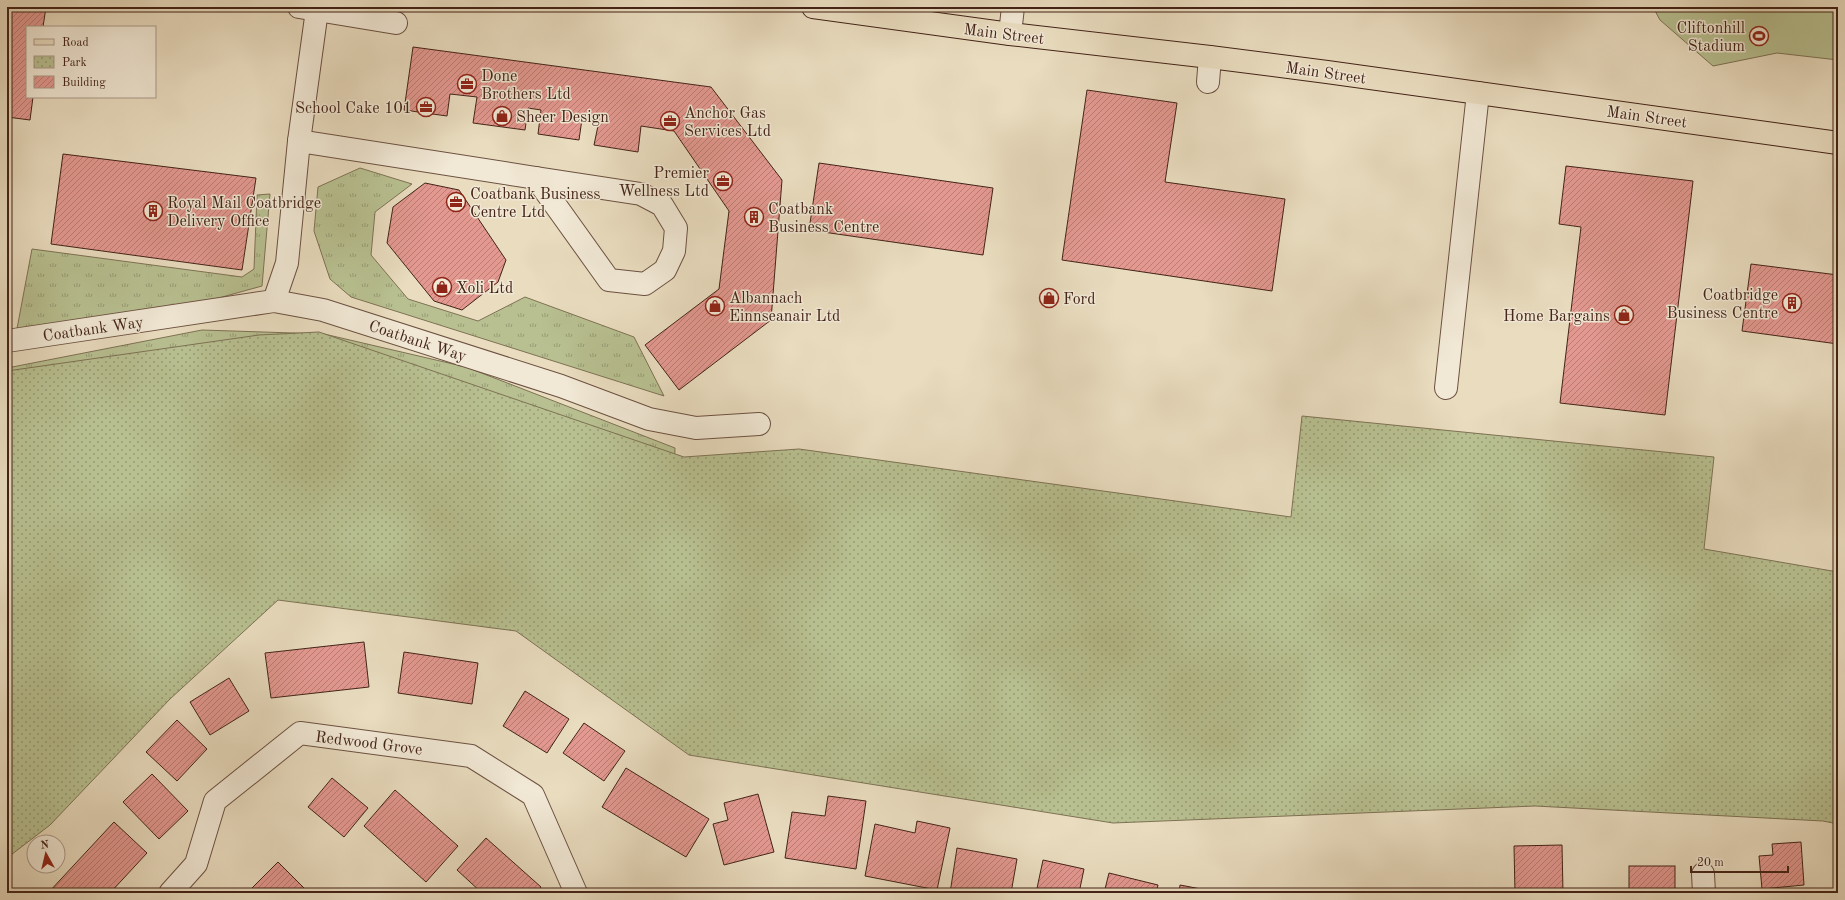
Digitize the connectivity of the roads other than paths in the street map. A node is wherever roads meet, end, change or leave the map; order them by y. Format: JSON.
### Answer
{"nodes":[{"id":1,"x":813,"y":7,"type":"edge"},
{"id":2,"x":1013,"y":7,"type":"edge"},
{"id":3,"x":308,"y":9,"type":"edge"},
{"id":4,"x":396,"y":23,"type":"dead end"},
{"id":5,"x":1010,"y":34,"type":"junction"},
{"id":6,"x":1210,"y":57,"type":"junction"},
{"id":7,"x":1208,"y":82,"type":"dead end"},
{"id":8,"x":1478,"y":92,"type":"junction"},
{"id":9,"x":300,"y":141,"type":"junction"},
{"id":10,"x":1838,"y":144,"type":"edge"},
{"id":11,"x":536,"y":178,"type":"junction"},
{"id":12,"x":274,"y":301,"type":"junction"},
{"id":13,"x":7,"y":341,"type":"edge"},
{"id":14,"x":1446,"y":388,"type":"dead end"},
{"id":15,"x":759,"y":424,"type":"dead end"},
{"id":16,"x":170,"y":893,"type":"edge"},
{"id":17,"x":576,"y":893,"type":"edge"}],
"edges":[{"from":1,"to":5,"type":"main road","name":"Main Street"},
{"from":2,"to":5,"type":"street"},
{"from":3,"to":4,"type":"street"},
{"from":3,"to":9,"type":"street"},
{"from":5,"to":6,"type":"main road","name":"Main Street"},
{"from":6,"to":7,"type":"street"},
{"from":6,"to":8,"type":"main road","name":"Main Street"},
{"from":8,"to":10,"type":"main road","name":"Main Street"},
{"from":8,"to":14,"type":"street"},
{"from":9,"to":11,"type":"street"},
{"from":9,"to":12,"type":"street"},
{"from":11,"to":11,"type":"street"},
{"from":12,"to":13,"type":"street","name":"Coatbank Way"},
{"from":12,"to":15,"type":"street","name":"Coatbank Way"},
{"from":16,"to":17,"type":"street","name":"Redwood Grove"}]}
